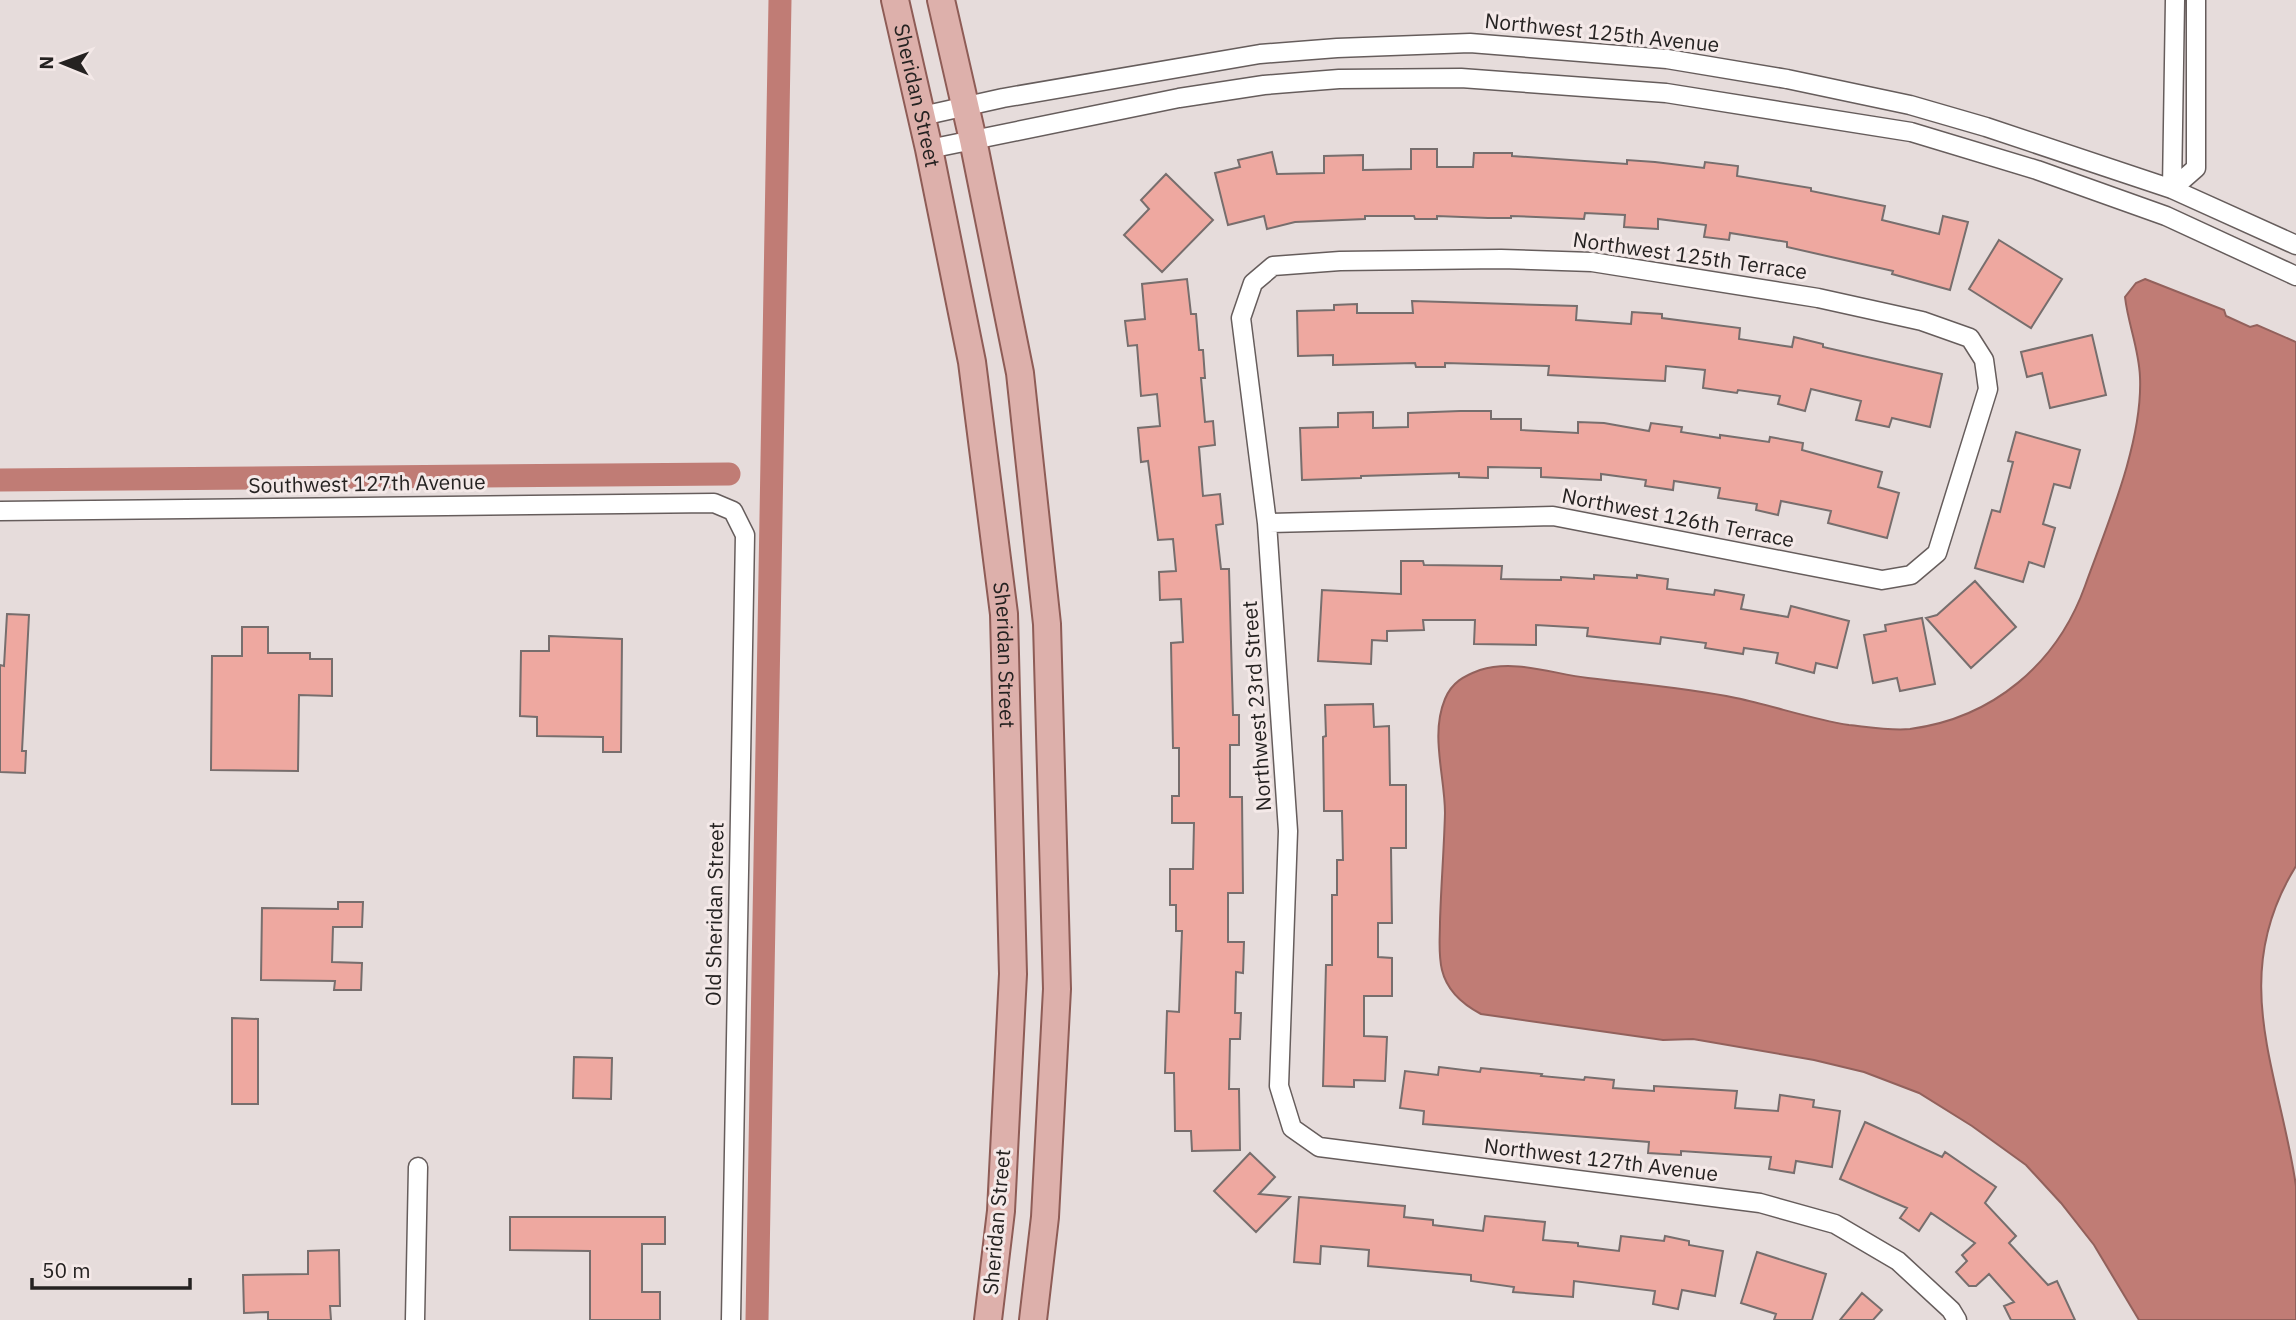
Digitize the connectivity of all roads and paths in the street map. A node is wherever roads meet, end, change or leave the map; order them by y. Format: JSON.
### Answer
{"nodes":[{"id":1,"x":895,"y":0,"type":"edge"},
{"id":2,"x":941,"y":0,"type":"edge"},
{"id":3,"x":2175,"y":0,"type":"edge"},
{"id":4,"x":2196,"y":0,"type":"edge"},
{"id":5,"x":965,"y":106,"type":"junction"},
{"id":6,"x":922,"y":116,"type":"junction"},
{"id":7,"x":973,"y":140,"type":"junction"},
{"id":8,"x":929,"y":149,"type":"junction"},
{"id":9,"x":2172,"y":189,"type":"junction"},
{"id":10,"x":2296,"y":245,"type":"edge"},
{"id":11,"x":2296,"y":276,"type":"edge"},
{"id":12,"x":1253,"y":283,"type":"joint"},
{"id":13,"x":0,"y":511,"type":"edge"},
{"id":14,"x":733,"y":511,"type":"joint"},
{"id":15,"x":1267,"y":523,"type":"junction"},
{"id":16,"x":1911,"y":575,"type":"joint"},
{"id":17,"x":1292,"y":1128,"type":"joint"},
{"id":18,"x":418,"y":1167,"type":"dead end"},
{"id":19,"x":415,"y":1320,"type":"edge"},
{"id":20,"x":731,"y":1320,"type":"edge"},
{"id":21,"x":988,"y":1320,"type":"edge"},
{"id":22,"x":1033,"y":1320,"type":"edge"},
{"id":23,"x":1957,"y":1320,"type":"edge"}],
"edges":[{"from":1,"to":6,"type":"main road","name":"Sheridan Street"},
{"from":2,"to":5,"type":"main road","name":"Sheridan Street"},
{"from":3,"to":9,"type":"street"},
{"from":4,"to":9,"type":"street"},
{"from":5,"to":6,"type":"street","name":"Northwest 125th Avenue"},
{"from":5,"to":7,"type":"main road","name":"Sheridan Street"},
{"from":5,"to":9,"type":"street","name":"Northwest 125th Avenue"},
{"from":6,"to":8,"type":"main road","name":"Sheridan Street"},
{"from":7,"to":8,"type":"street"},
{"from":7,"to":11,"type":"street"},
{"from":7,"to":22,"type":"main road","name":"Sheridan Street"},
{"from":8,"to":21,"type":"main road","name":"Sheridan Street"},
{"from":9,"to":10,"type":"street","name":"Northwest 125th Avenue"},
{"from":12,"to":15,"type":"street","name":"Northwest 23rd Street"},
{"from":12,"to":16,"type":"street","name":"Northwest 125th Terrace"},
{"from":13,"to":14,"type":"street","name":"Southwest 127th Avenue"},
{"from":14,"to":20,"type":"street","name":"Old Sheridan Street"},
{"from":15,"to":16,"type":"street","name":"Northwest 126th Terrace"},
{"from":15,"to":17,"type":"street","name":"Northwest 23rd Street"},
{"from":17,"to":23,"type":"street","name":"Northwest 127th Avenue"},
{"from":18,"to":19,"type":"street"}]}
